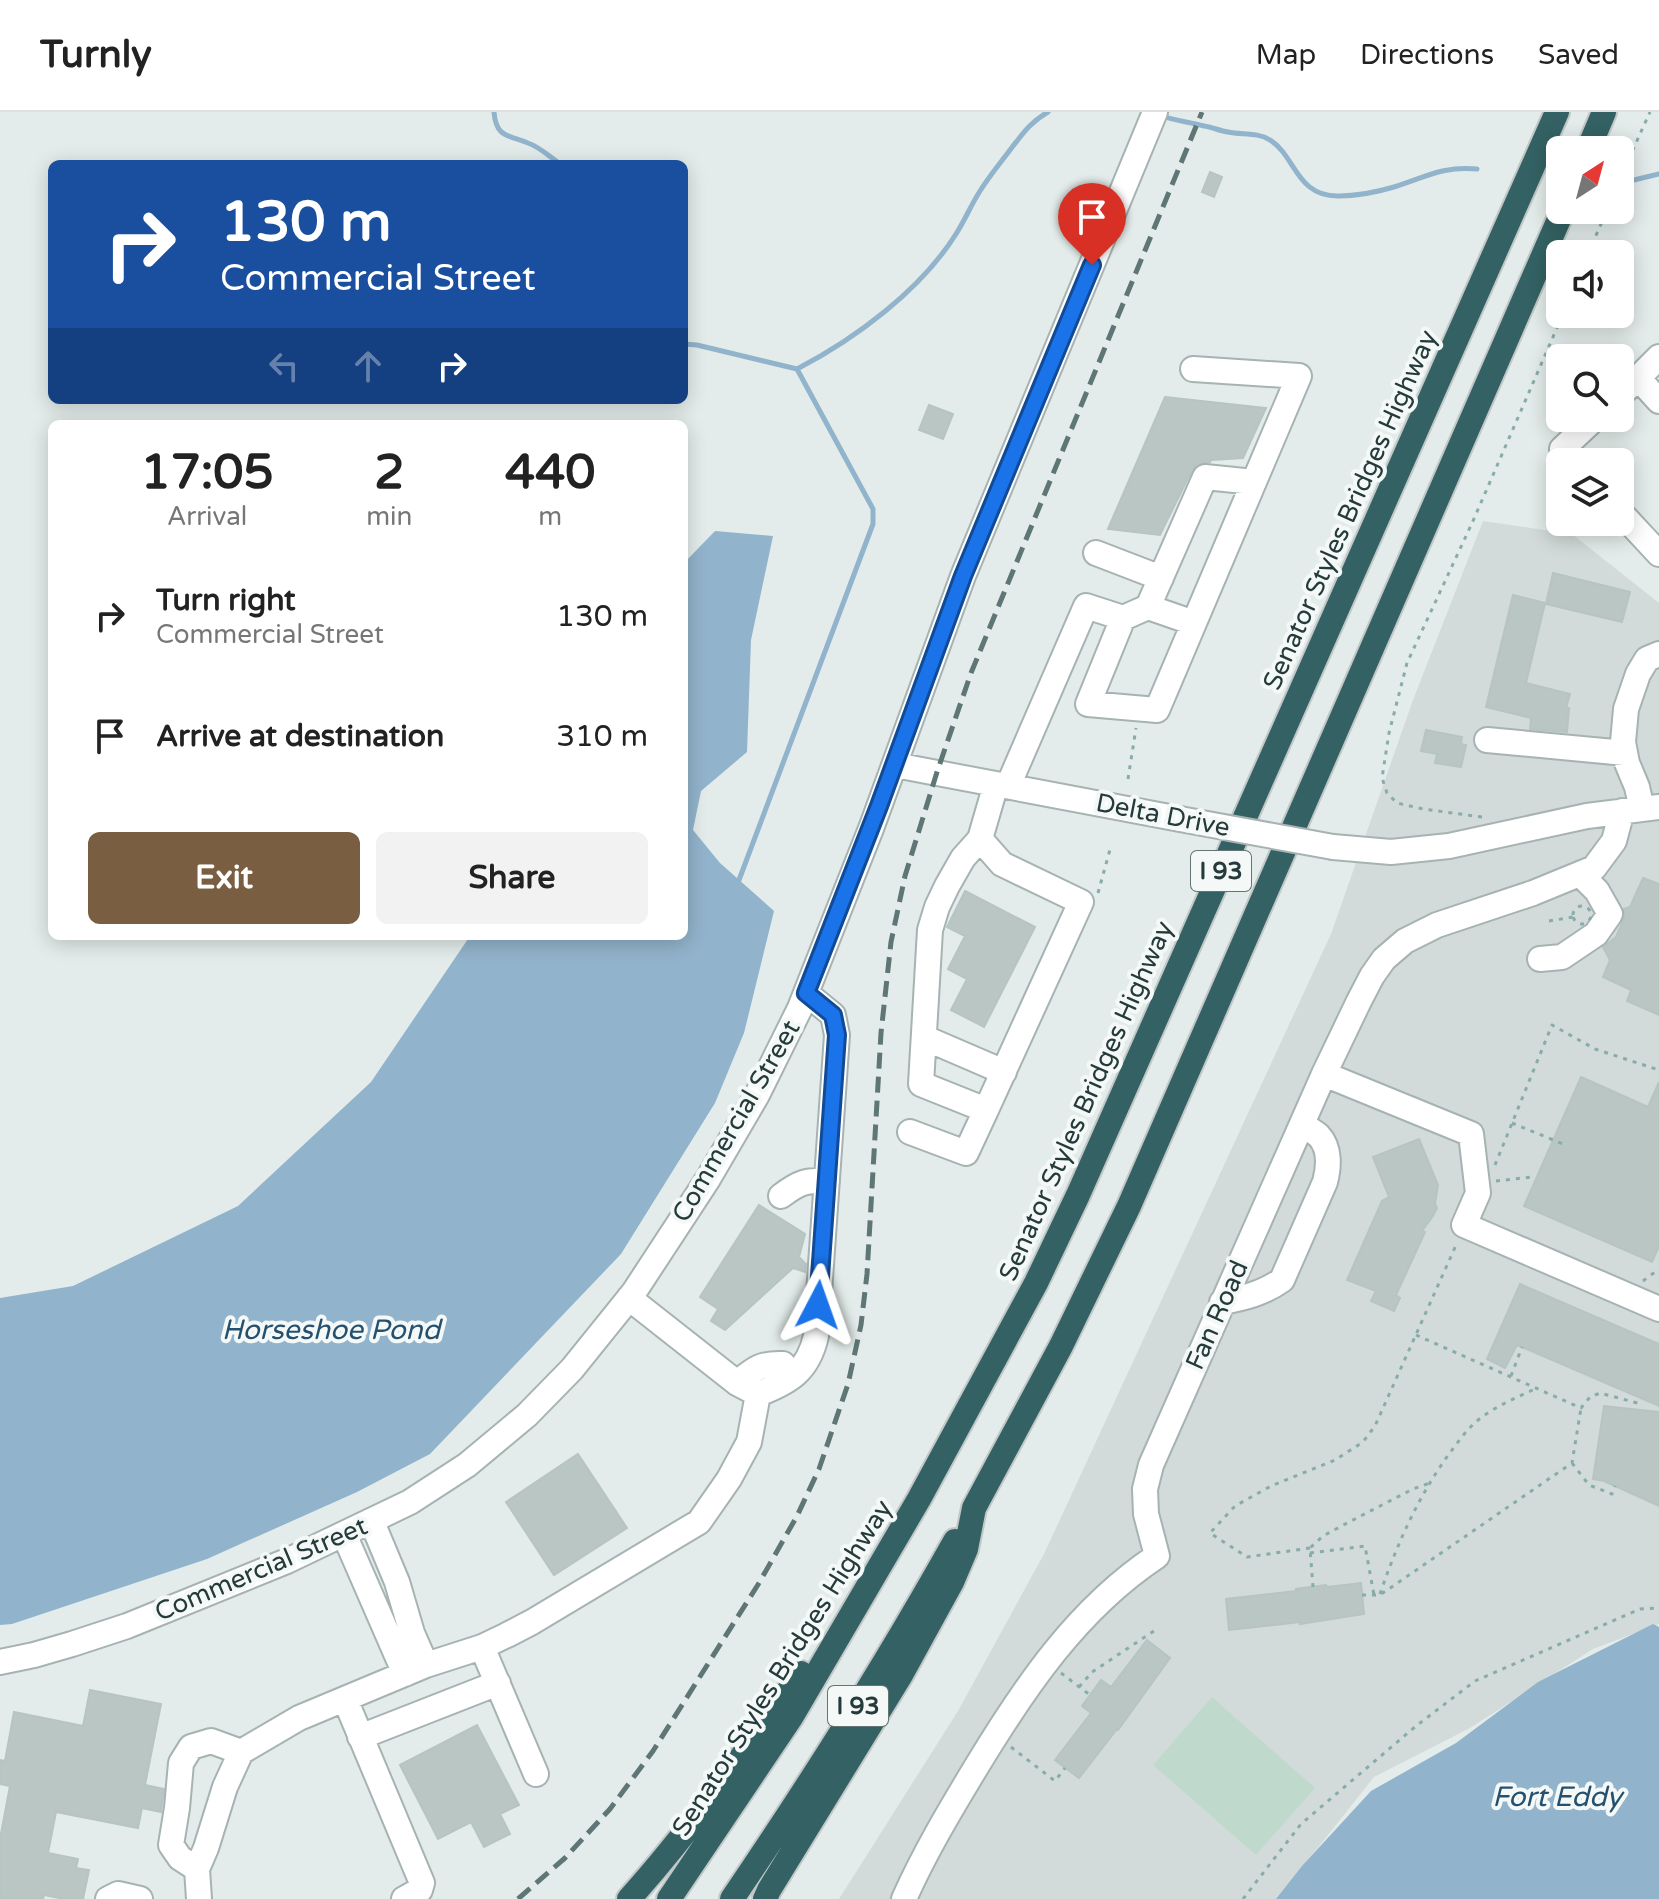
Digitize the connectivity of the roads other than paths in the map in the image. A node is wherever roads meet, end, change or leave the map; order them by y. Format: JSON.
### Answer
{"nodes":[{"id":1,"x":1557,"y":112,"type":"edge"},
{"id":2,"x":1604,"y":112,"type":"edge"},
{"id":3,"x":1153,"y":117,"type":"edge"},
{"id":4,"x":1594,"y":136,"type":"edge"},
{"id":5,"x":1557,"y":224,"type":"edge"},
{"id":6,"x":1659,"y":357,"type":"edge"},
{"id":7,"x":1193,"y":369,"type":"dead end"},
{"id":8,"x":1638,"y":378,"type":"junction"},
{"id":9,"x":1634,"y":382,"type":"edge"},
{"id":10,"x":1659,"y":401,"type":"edge"},
{"id":11,"x":1580,"y":432,"type":"edge"},
{"id":12,"x":1563,"y":448,"type":"edge"},
{"id":13,"x":1254,"y":482,"type":"junction"},
{"id":14,"x":1634,"y":527,"type":"edge"},
{"id":15,"x":1096,"y":553,"type":"dead end"},
{"id":16,"x":1659,"y":554,"type":"edge"},
{"id":17,"x":1161,"y":578,"type":"junction"},
{"id":18,"x":1148,"y":607,"type":"junction"},
{"id":19,"x":1123,"y":618,"type":"junction"},
{"id":20,"x":1194,"y":623,"type":"junction"},
{"id":21,"x":1659,"y":654,"type":"edge"},
{"id":22,"x":1487,"y":740,"type":"dead end"},
{"id":23,"x":1625,"y":753,"type":"junction"},
{"id":24,"x":895,"y":765,"type":"junction"},
{"id":25,"x":1002,"y":785,"type":"junction"},
{"id":26,"x":1641,"y":809,"type":"edge"},
{"id":27,"x":980,"y":839,"type":"junction"},
{"id":28,"x":1580,"y":874,"type":"junction"},
{"id":29,"x":1540,"y":959,"type":"dead end"},
{"id":30,"x":806,"y":993,"type":"junction"},
{"id":31,"x":925,"y":1038,"type":"junction"},
{"id":32,"x":1004,"y":1072,"type":"junction"},
{"id":33,"x":1324,"y":1074,"type":"junction"},
{"id":34,"x":986,"y":1110,"type":"junction"},
{"id":35,"x":1302,"y":1125,"type":"junction"},
{"id":36,"x":910,"y":1132,"type":"dead end"},
{"id":37,"x":827,"y":1181,"type":"junction"},
{"id":38,"x":781,"y":1196,"type":"dead end"},
{"id":39,"x":629,"y":1298,"type":"junction"},
{"id":40,"x":1222,"y":1302,"type":"junction"},
{"id":41,"x":1659,"y":1309,"type":"edge"},
{"id":42,"x":748,"y":1389,"type":"junction"},
{"id":43,"x":974,"y":1508,"type":"junction"},
{"id":44,"x":372,"y":1522,"type":"junction"},
{"id":45,"x":344,"y":1534,"type":"junction"},
{"id":46,"x":851,"y":1613,"type":"junction"},
{"id":47,"x":482,"y":1647,"type":"junction"},
{"id":48,"x":0,"y":1662,"type":"edge"},
{"id":49,"x":416,"y":1670,"type":"junction"},
{"id":50,"x":498,"y":1683,"type":"junction"},
{"id":51,"x":345,"y":1699,"type":"junction"},
{"id":52,"x":360,"y":1737,"type":"junction"},
{"id":53,"x":241,"y":1752,"type":"junction"},
{"id":54,"x":536,"y":1774,"type":"dead end"},
{"id":55,"x":197,"y":1869,"type":"junction"},
{"id":56,"x":108,"y":1899,"type":"edge"},
{"id":57,"x":140,"y":1899,"type":"edge"},
{"id":58,"x":199,"y":1899,"type":"edge"},
{"id":59,"x":404,"y":1899,"type":"edge"},
{"id":60,"x":629,"y":1899,"type":"edge"},
{"id":61,"x":669,"y":1899,"type":"edge"},
{"id":62,"x":732,"y":1899,"type":"edge"},
{"id":63,"x":765,"y":1899,"type":"edge"},
{"id":64,"x":904,"y":1899,"type":"edge"}],
"edges":[{"from":1,"to":46,"type":"highway","name":"Senator Styles Bridges Highway","number":"I 93"},
{"from":2,"to":4,"type":"highway"},
{"from":3,"to":24,"type":"street","name":"Commercial Street"},
{"from":5,"to":43,"type":"highway","number":"I 93"},
{"from":6,"to":8,"type":"street"},
{"from":7,"to":13,"type":"street"},
{"from":8,"to":9,"type":"street"},
{"from":8,"to":10,"type":"street"},
{"from":11,"to":12,"type":"street"},
{"from":13,"to":17,"type":"street"},
{"from":13,"to":20,"type":"street"},
{"from":14,"to":16,"type":"street"},
{"from":15,"to":17,"type":"street"},
{"from":17,"to":18,"type":"street"},
{"from":18,"to":19,"type":"street"},
{"from":18,"to":20,"type":"street"},
{"from":19,"to":20,"type":"street"},
{"from":19,"to":25,"type":"street"},
{"from":21,"to":23,"type":"street"},
{"from":22,"to":23,"type":"street"},
{"from":23,"to":26,"type":"street"},
{"from":24,"to":25,"type":"street","name":"Delta Drive"},
{"from":24,"to":30,"type":"street","name":"Commercial Street"},
{"from":25,"to":26,"type":"street","name":"Delta Drive","bridge":true},
{"from":25,"to":27,"type":"street"},
{"from":26,"to":28,"type":"street","name":"Fan Road"},
{"from":27,"to":31,"type":"street"},
{"from":27,"to":32,"type":"street"},
{"from":28,"to":29,"type":"street"},
{"from":28,"to":33,"type":"street","name":"Fan Road"},
{"from":30,"to":37,"type":"street"},
{"from":30,"to":39,"type":"street","name":"Commercial Street"},
{"from":31,"to":32,"type":"street"},
{"from":31,"to":34,"type":"street"},
{"from":32,"to":34,"type":"street"},
{"from":33,"to":35,"type":"street","name":"Fan Road"},
{"from":33,"to":41,"type":"street"},
{"from":34,"to":36,"type":"street"},
{"from":35,"to":40,"type":"street","name":"Fan Road"},
{"from":35,"to":40,"type":"street"},
{"from":37,"to":38,"type":"street"},
{"from":37,"to":42,"type":"street"},
{"from":39,"to":42,"type":"street"},
{"from":39,"to":44,"type":"street","name":"Commercial Street"},
{"from":40,"to":64,"type":"street","name":"Fan Road"},
{"from":42,"to":47,"type":"street"},
{"from":43,"to":62,"type":"highway","number":"I 93"},
{"from":43,"to":63,"type":"highway"},
{"from":44,"to":45,"type":"street","name":"Commercial Street"},
{"from":44,"to":49,"type":"street"},
{"from":45,"to":48,"type":"street","name":"Commercial Street"},
{"from":45,"to":49,"type":"street"},
{"from":46,"to":60,"type":"highway"},
{"from":46,"to":61,"type":"highway","name":"Senator Styles Bridges Highway","number":"I 93"},
{"from":47,"to":49,"type":"street"},
{"from":47,"to":50,"type":"street"},
{"from":49,"to":51,"type":"street"},
{"from":50,"to":52,"type":"street"},
{"from":50,"to":54,"type":"street"},
{"from":51,"to":52,"type":"street"},
{"from":51,"to":53,"type":"street"},
{"from":52,"to":59,"type":"street"},
{"from":53,"to":55,"type":"street"},
{"from":53,"to":55,"type":"street"},
{"from":55,"to":58,"type":"street"},
{"from":56,"to":57,"type":"street"}]}
